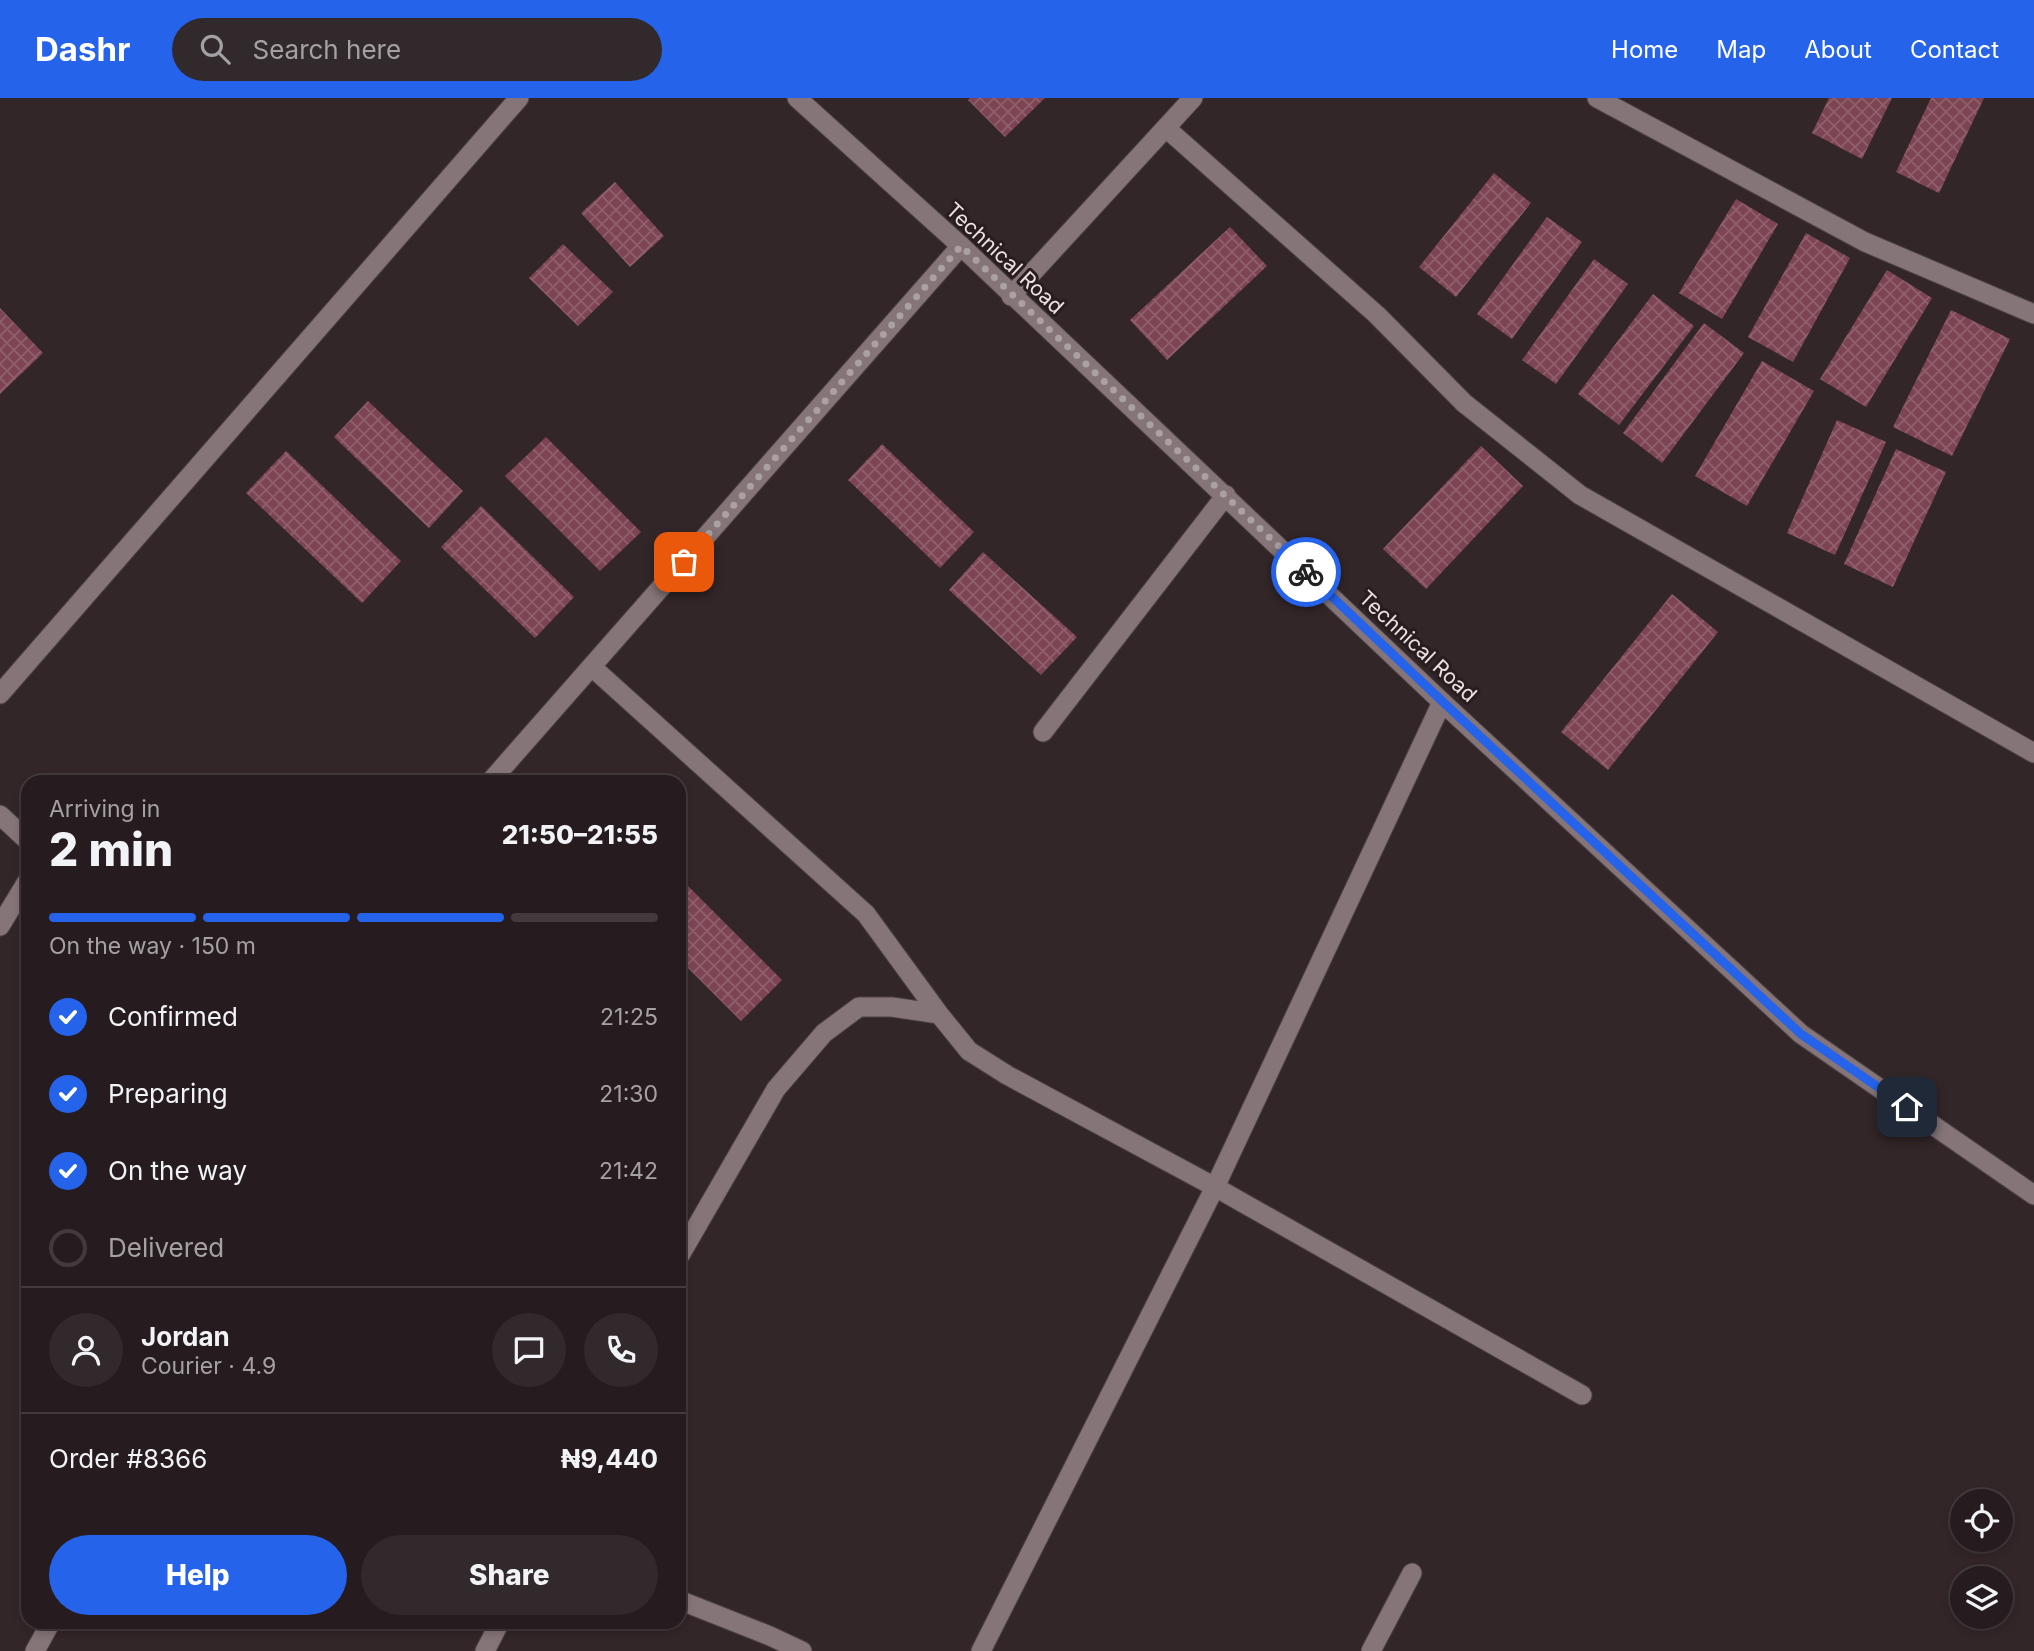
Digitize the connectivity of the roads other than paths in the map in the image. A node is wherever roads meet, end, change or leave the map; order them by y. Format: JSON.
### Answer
{"nodes":[{"id":1,"x":519,"y":98,"type":"edge"},
{"id":2,"x":797,"y":98,"type":"edge"},
{"id":3,"x":1193,"y":98,"type":"edge"},
{"id":4,"x":1597,"y":98,"type":"edge"},
{"id":5,"x":1166,"y":128,"type":"junction"},
{"id":6,"x":961,"y":246,"type":"junction"},
{"id":7,"x":1011,"y":296,"type":"junction"},
{"id":8,"x":2034,"y":314,"type":"edge"},
{"id":9,"x":1226,"y":495,"type":"junction"},
{"id":10,"x":592,"y":667,"type":"junction"},
{"id":11,"x":0,"y":694,"type":"edge"},
{"id":12,"x":1443,"y":702,"type":"junction"},
{"id":13,"x":1043,"y":732,"type":"dead end"},
{"id":14,"x":2034,"y":753,"type":"edge"},
{"id":15,"x":496,"y":775,"type":"edge"},
{"id":16,"x":0,"y":815,"type":"edge"},
{"id":17,"x":21,"y":834,"type":"edge"},
{"id":18,"x":21,"y":892,"type":"edge"},
{"id":19,"x":0,"y":926,"type":"edge"},
{"id":20,"x":939,"y":1014,"type":"junction"},
{"id":21,"x":1215,"y":1187,"type":"junction"},
{"id":22,"x":2034,"y":1195,"type":"edge"},
{"id":23,"x":686,"y":1245,"type":"edge"},
{"id":24,"x":1582,"y":1395,"type":"dead end"},
{"id":25,"x":1412,"y":1573,"type":"dead end"},
{"id":26,"x":686,"y":1604,"type":"edge"},
{"id":27,"x":47,"y":1629,"type":"edge"},
{"id":28,"x":496,"y":1629,"type":"edge"},
{"id":29,"x":765,"y":1643,"type":"edge"},
{"id":30,"x":35,"y":1651,"type":"edge"},
{"id":31,"x":485,"y":1651,"type":"edge"},
{"id":32,"x":802,"y":1651,"type":"edge"},
{"id":33,"x":981,"y":1651,"type":"edge"},
{"id":34,"x":1371,"y":1651,"type":"edge"}],
"edges":[{"from":1,"to":11,"type":"street"},
{"from":2,"to":6,"type":"street","name":"Technical Road"},
{"from":3,"to":5,"type":"street"},
{"from":4,"to":8,"type":"street"},
{"from":5,"to":7,"type":"street"},
{"from":5,"to":14,"type":"street"},
{"from":6,"to":7,"type":"street","name":"Technical Road"},
{"from":6,"to":10,"type":"street"},
{"from":7,"to":9,"type":"street","name":"Technical Road"},
{"from":9,"to":12,"type":"street","name":"Technical Road"},
{"from":9,"to":13,"type":"street"},
{"from":10,"to":15,"type":"street"},
{"from":10,"to":20,"type":"street"},
{"from":12,"to":21,"type":"street"},
{"from":12,"to":22,"type":"street","name":"Technical Road"},
{"from":16,"to":17,"type":"street"},
{"from":18,"to":19,"type":"street"},
{"from":20,"to":21,"type":"street"},
{"from":20,"to":23,"type":"street"},
{"from":21,"to":24,"type":"street"},
{"from":21,"to":33,"type":"street"},
{"from":25,"to":34,"type":"street"},
{"from":26,"to":29,"type":"street"},
{"from":27,"to":30,"type":"street"},
{"from":28,"to":31,"type":"street"},
{"from":29,"to":32,"type":"street"}]}
